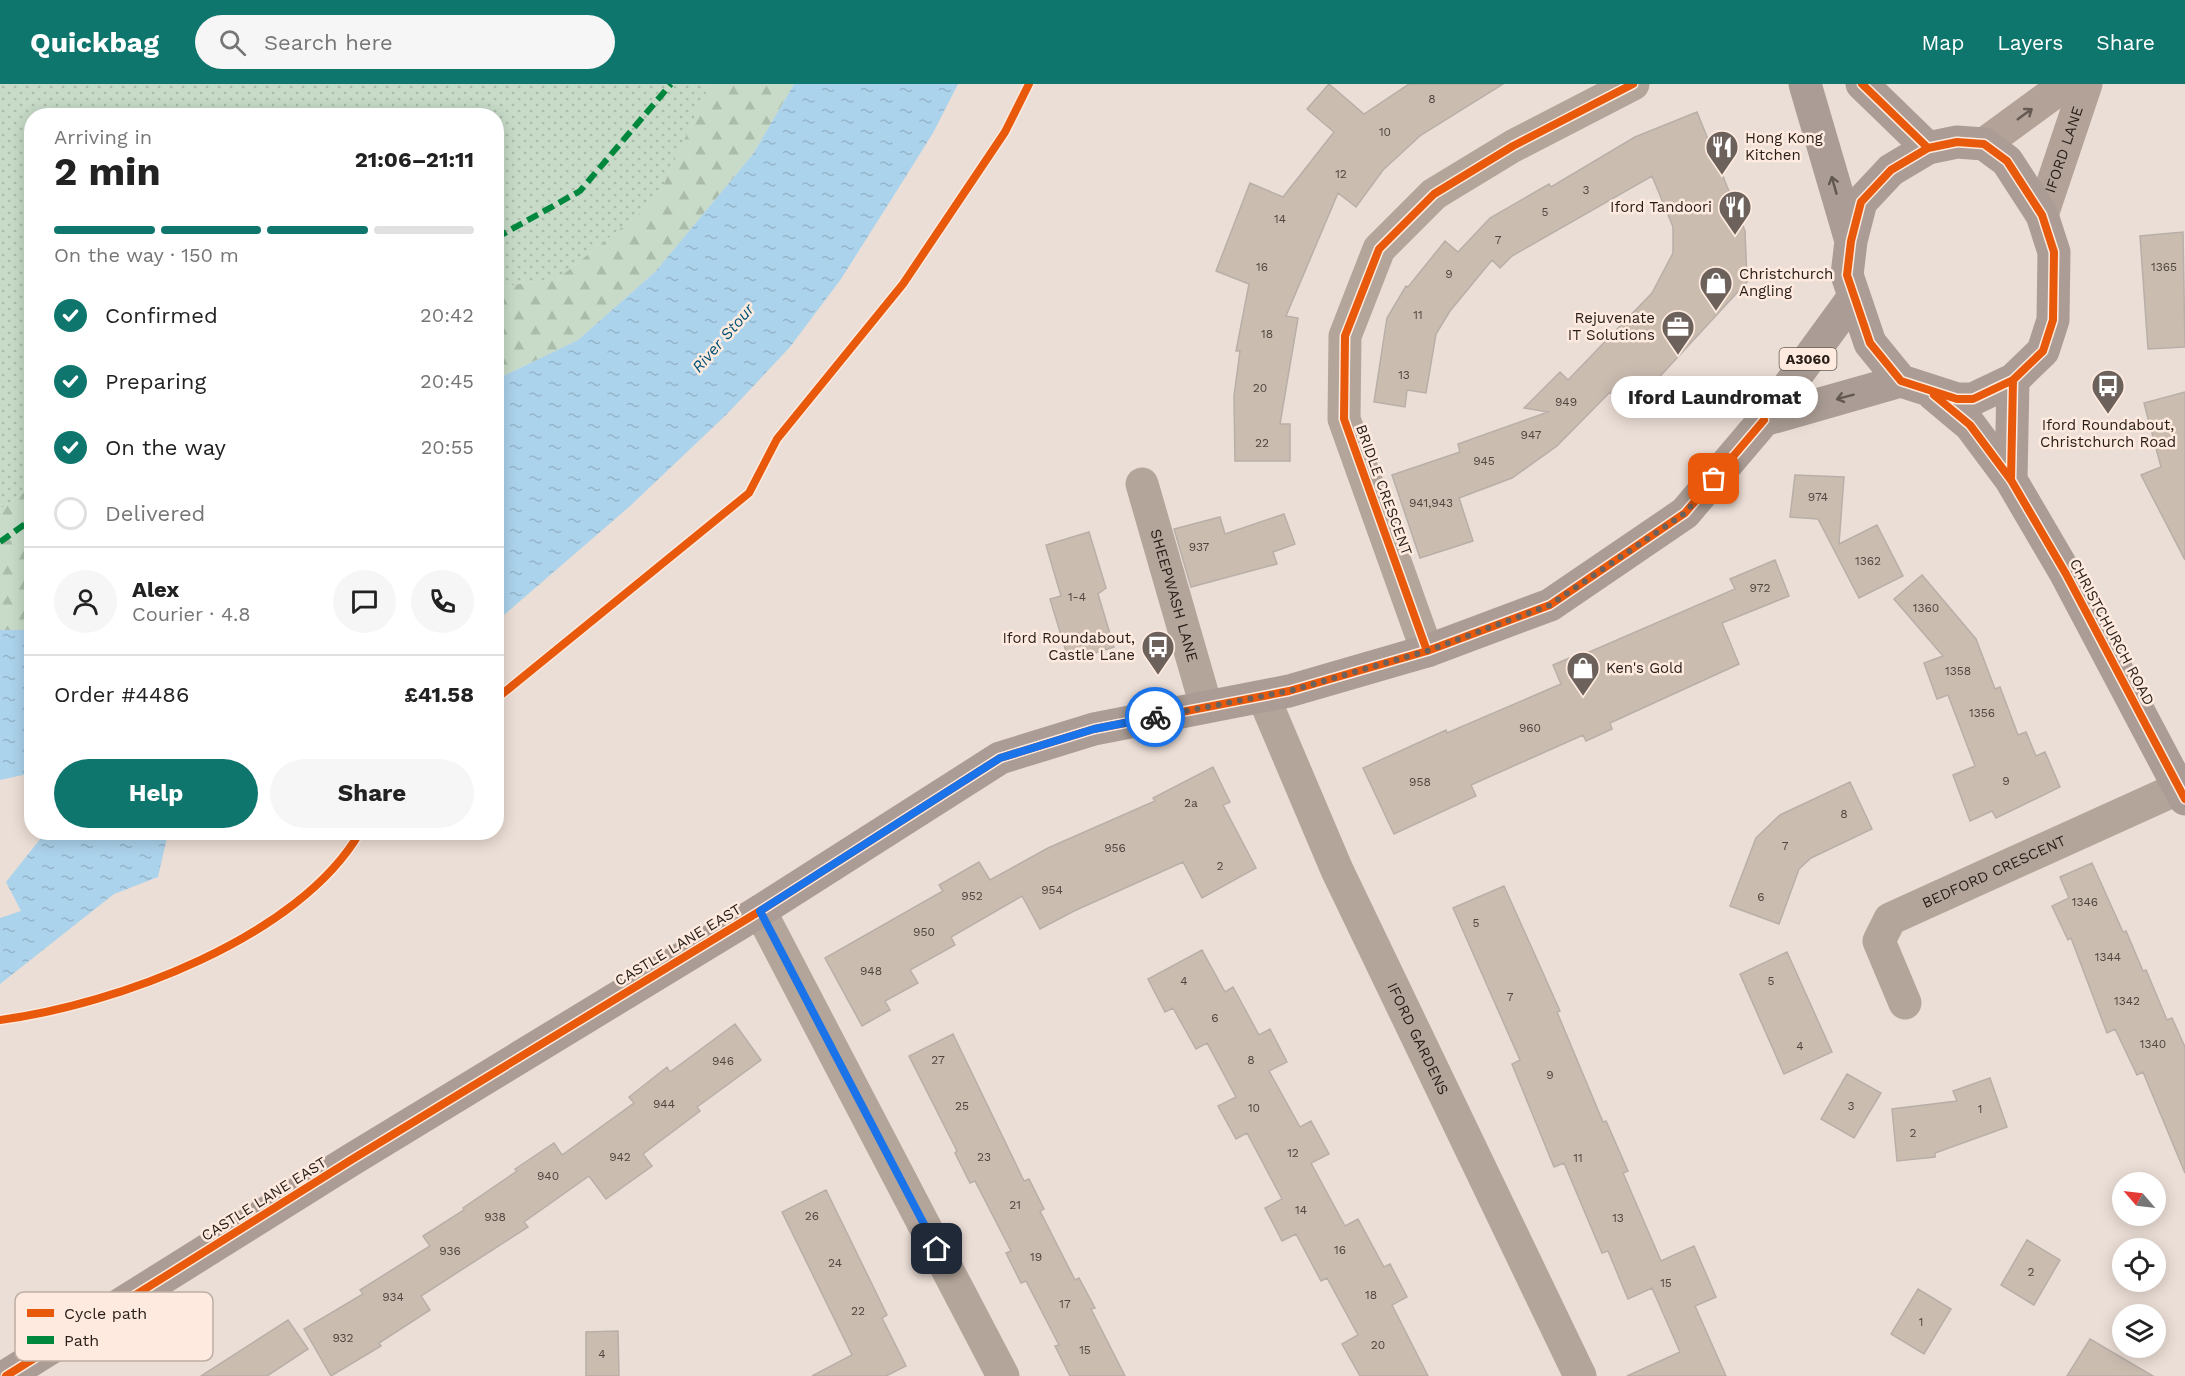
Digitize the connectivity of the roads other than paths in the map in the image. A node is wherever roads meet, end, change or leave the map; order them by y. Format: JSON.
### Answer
{"nodes":[{"id":1,"x":1633,"y":84,"type":"edge"},
{"id":2,"x":1805,"y":84,"type":"edge"},
{"id":3,"x":1862,"y":84,"type":"edge"},
{"id":4,"x":2066,"y":84,"type":"edge"},
{"id":5,"x":2086,"y":84,"type":"edge"},
{"id":6,"x":1984,"y":144,"type":"junction"},
{"id":7,"x":1928,"y":148,"type":"junction"},
{"id":8,"x":2042,"y":215,"type":"junction"},
{"id":9,"x":1851,"y":241,"type":"junction"},
{"id":10,"x":1853,"y":298,"type":"junction"},
{"id":11,"x":2013,"y":380,"type":"junction"},
{"id":12,"x":1915,"y":386,"type":"junction"},
{"id":13,"x":1764,"y":420,"type":"junction"},
{"id":14,"x":2011,"y":480,"type":"junction"},
{"id":15,"x":1142,"y":484,"type":"dead end"},
{"id":16,"x":1427,"y":651,"type":"junction"},
{"id":17,"x":1264,"y":698,"type":"junction"},
{"id":18,"x":1206,"y":706,"type":"junction"},
{"id":19,"x":2182,"y":794,"type":"edge"},
{"id":20,"x":760,"y":911,"type":"junction"},
{"id":21,"x":1905,"y":1003,"type":"dead end"},
{"id":22,"x":140,"y":1292,"type":"edge"},
{"id":23,"x":30,"y":1361,"type":"edge"},
{"id":24,"x":6,"y":1376,"type":"edge"},
{"id":25,"x":1003,"y":1376,"type":"edge"},
{"id":26,"x":1580,"y":1376,"type":"edge"}],
"edges":[{"from":1,"to":16,"type":"street","name":"BRIDLE CRESCENT"},
{"from":9,"to":2,"type":"main road","one_way":true},
{"from":3,"to":7,"type":"main road"},
{"from":6,"to":4,"type":"street","name":"IFORD LANE","one_way":true},
{"from":5,"to":8,"type":"street","name":"IFORD LANE"},
{"from":6,"to":7,"type":"main road","name":"CHRISTCHURCH ROAD"},
{"from":6,"to":8,"type":"main road"},
{"from":7,"to":9,"type":"main road","name":"CHRISTCHURCH ROAD"},
{"from":8,"to":11,"type":"main road"},
{"from":9,"to":10,"type":"main road","name":"CHRISTCHURCH ROAD"},
{"from":10,"to":12,"type":"main road","name":"CHRISTCHURCH ROAD"},
{"from":10,"to":13,"type":"main road","name":"CASTLE LANE EAST","number":"A3060"},
{"from":11,"to":12,"type":"main road"},
{"from":11,"to":14,"type":"main road"},
{"from":12,"to":13,"type":"main road","one_way":true},
{"from":12,"to":14,"type":"main road","name":"CHRISTCHURCH ROAD"},
{"from":13,"to":16,"type":"main road","name":"CASTLE LANE EAST","number":"A3060"},
{"from":14,"to":19,"type":"main road","name":"CHRISTCHURCH ROAD"},
{"from":15,"to":18,"type":"street","name":"SHEEPWASH LANE"},
{"from":16,"to":17,"type":"main road","name":"CASTLE LANE EAST","number":"A3060"},
{"from":17,"to":18,"type":"main road","name":"CASTLE LANE EAST","number":"A3060"},
{"from":17,"to":26,"type":"street","name":"IFORD GARDENS"},
{"from":18,"to":20,"type":"main road","name":"CASTLE LANE EAST","number":"A3060"},
{"from":19,"to":21,"type":"street","name":"BEDFORD CRESCENT"},
{"from":20,"to":22,"type":"main road","name":"CASTLE LANE EAST","number":"A3060"},
{"from":20,"to":25,"type":"street"},
{"from":23,"to":24,"type":"main road","name":"CASTLE LANE EAST","number":"A3060"}]}
